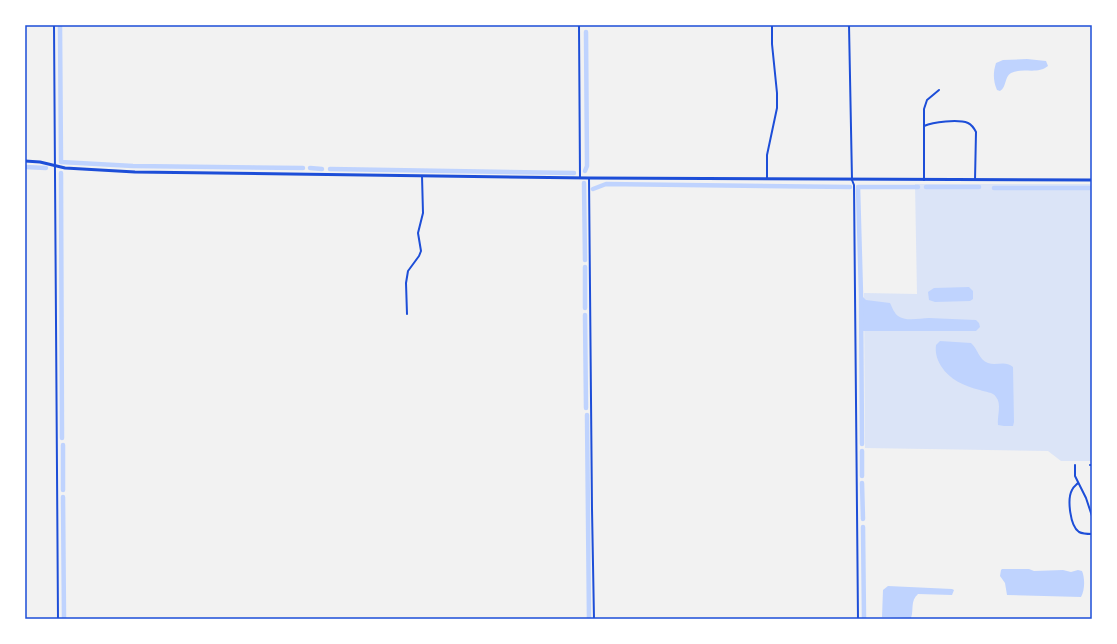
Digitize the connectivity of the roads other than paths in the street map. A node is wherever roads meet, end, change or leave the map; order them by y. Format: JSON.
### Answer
{"nodes":[{"id":1,"x":54,"y":25,"type":"edge"},
{"id":2,"x":579,"y":25,"type":"edge"},
{"id":3,"x":772,"y":25,"type":"edge"},
{"id":4,"x":849,"y":25,"type":"edge"},
{"id":5,"x":939,"y":90,"type":"dead end"},
{"id":6,"x":924,"y":126,"type":"junction"},
{"id":7,"x":25,"y":161,"type":"edge"},
{"id":8,"x":56,"y":165,"type":"junction"},
{"id":9,"x":422,"y":176,"type":"junction"},
{"id":10,"x":580,"y":178,"type":"junction"},
{"id":11,"x":590,"y":178,"type":"junction"},
{"id":12,"x":766,"y":179,"type":"junction"},
{"id":13,"x":852,"y":180,"type":"junction"},
{"id":14,"x":924,"y":180,"type":"junction"},
{"id":15,"x":975,"y":180,"type":"junction"},
{"id":16,"x":1092,"y":180,"type":"edge"},
{"id":17,"x":407,"y":314,"type":"dead end"},
{"id":18,"x":1075,"y":466,"type":"dead end"},
{"id":19,"x":1078,"y":482,"type":"junction"},
{"id":20,"x":1092,"y":516,"type":"edge"},
{"id":21,"x":1092,"y":534,"type":"edge"},
{"id":22,"x":58,"y":619,"type":"edge"},
{"id":23,"x":594,"y":619,"type":"edge"},
{"id":24,"x":858,"y":619,"type":"edge"}],
"edges":[{"from":1,"to":8,"type":"street"},
{"from":2,"to":10,"type":"street"},
{"from":3,"to":12,"type":"street"},
{"from":4,"to":13,"type":"street"},
{"from":5,"to":6,"type":"street"},
{"from":6,"to":14,"type":"street"},
{"from":6,"to":15,"type":"street"},
{"from":7,"to":8,"type":"street"},
{"from":8,"to":9,"type":"street"},
{"from":8,"to":22,"type":"street"},
{"from":9,"to":10,"type":"street"},
{"from":9,"to":17,"type":"street"},
{"from":10,"to":11,"type":"street"},
{"from":11,"to":12,"type":"street"},
{"from":11,"to":23,"type":"street"},
{"from":12,"to":13,"type":"street"},
{"from":13,"to":14,"type":"street"},
{"from":13,"to":24,"type":"street"},
{"from":14,"to":15,"type":"street"},
{"from":15,"to":16,"type":"street"},
{"from":18,"to":19,"type":"street"},
{"from":19,"to":20,"type":"street"},
{"from":19,"to":21,"type":"street"}]}
